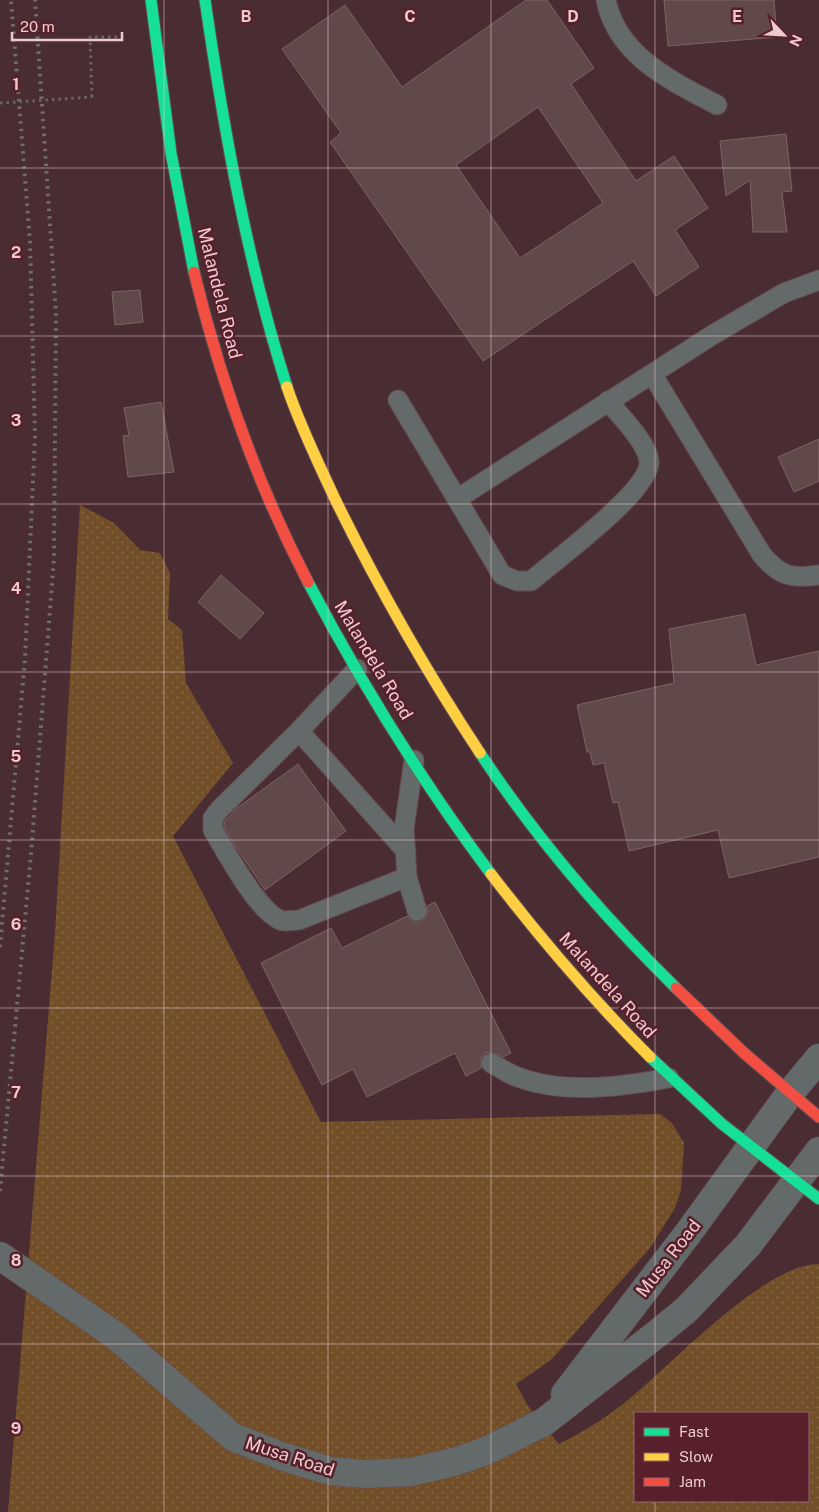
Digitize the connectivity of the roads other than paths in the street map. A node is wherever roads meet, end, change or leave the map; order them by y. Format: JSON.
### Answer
{"nodes":[{"id":1,"x":151,"y":0,"type":"edge"},
{"id":2,"x":205,"y":0,"type":"edge"},
{"id":3,"x":606,"y":0,"type":"edge"},
{"id":4,"x":717,"y":105,"type":"dead end"},
{"id":5,"x":819,"y":280,"type":"edge"},
{"id":6,"x":652,"y":374,"type":"junction"},
{"id":7,"x":398,"y":400,"type":"dead end"},
{"id":8,"x":608,"y":401,"type":"junction"},
{"id":9,"x":456,"y":498,"type":"junction"},
{"id":10,"x":819,"y":575,"type":"edge"},
{"id":11,"x":357,"y":669,"type":"junction"},
{"id":12,"x":299,"y":731,"type":"junction"},
{"id":13,"x":414,"y":760,"type":"junction"},
{"id":14,"x":406,"y":851,"type":"junction"},
{"id":15,"x":407,"y":877,"type":"junction"},
{"id":16,"x":417,"y":911,"type":"dead end"},
{"id":17,"x":819,"y":1058,"type":"edge"},
{"id":18,"x":491,"y":1063,"type":"dead end"},
{"id":19,"x":669,"y":1078,"type":"junction"},
{"id":20,"x":790,"y":1093,"type":"junction"},
{"id":21,"x":819,"y":1117,"type":"edge"},
{"id":22,"x":749,"y":1148,"type":"junction"},
{"id":23,"x":819,"y":1151,"type":"edge"},
{"id":24,"x":797,"y":1183,"type":"junction"},
{"id":25,"x":819,"y":1199,"type":"edge"},
{"id":26,"x":0,"y":1256,"type":"edge"},
{"id":27,"x":544,"y":1422,"type":"junction"}],
"edges":[{"from":1,"to":11,"type":"main road","name":"Malandela Road"},
{"from":2,"to":20,"type":"main road"},
{"from":3,"to":4,"type":"lane"},
{"from":5,"to":6,"type":"lane"},
{"from":6,"to":8,"type":"lane"},
{"from":6,"to":10,"type":"lane"},
{"from":7,"to":9,"type":"lane"},
{"from":8,"to":9,"type":"lane"},
{"from":8,"to":9,"type":"lane"},
{"from":11,"to":12,"type":"lane"},
{"from":11,"to":13,"type":"main road","name":"Malandela Road"},
{"from":12,"to":14,"type":"lane"},
{"from":12,"to":15,"type":"lane"},
{"from":13,"to":14,"type":"lane"},
{"from":13,"to":19,"type":"main road","name":"Malandela Road"},
{"from":14,"to":15,"type":"lane"},
{"from":15,"to":16,"type":"lane"},
{"from":17,"to":20,"type":"street","name":"Musa Road"},
{"from":18,"to":19,"type":"lane"},
{"from":19,"to":22,"type":"main road","name":"Malandela Road"},
{"from":20,"to":21,"type":"main road"},
{"from":20,"to":22,"type":"street","name":"Musa Road"},
{"from":22,"to":24,"type":"main road","name":"Malandela Road"},
{"from":22,"to":27,"type":"street","name":"Musa Road"},
{"from":23,"to":24,"type":"street","name":"Musa Road"},
{"from":24,"to":25,"type":"main road","name":"Malandela Road"},
{"from":24,"to":27,"type":"street","name":"Musa Road"},
{"from":26,"to":27,"type":"street","name":"Musa Road"}]}
